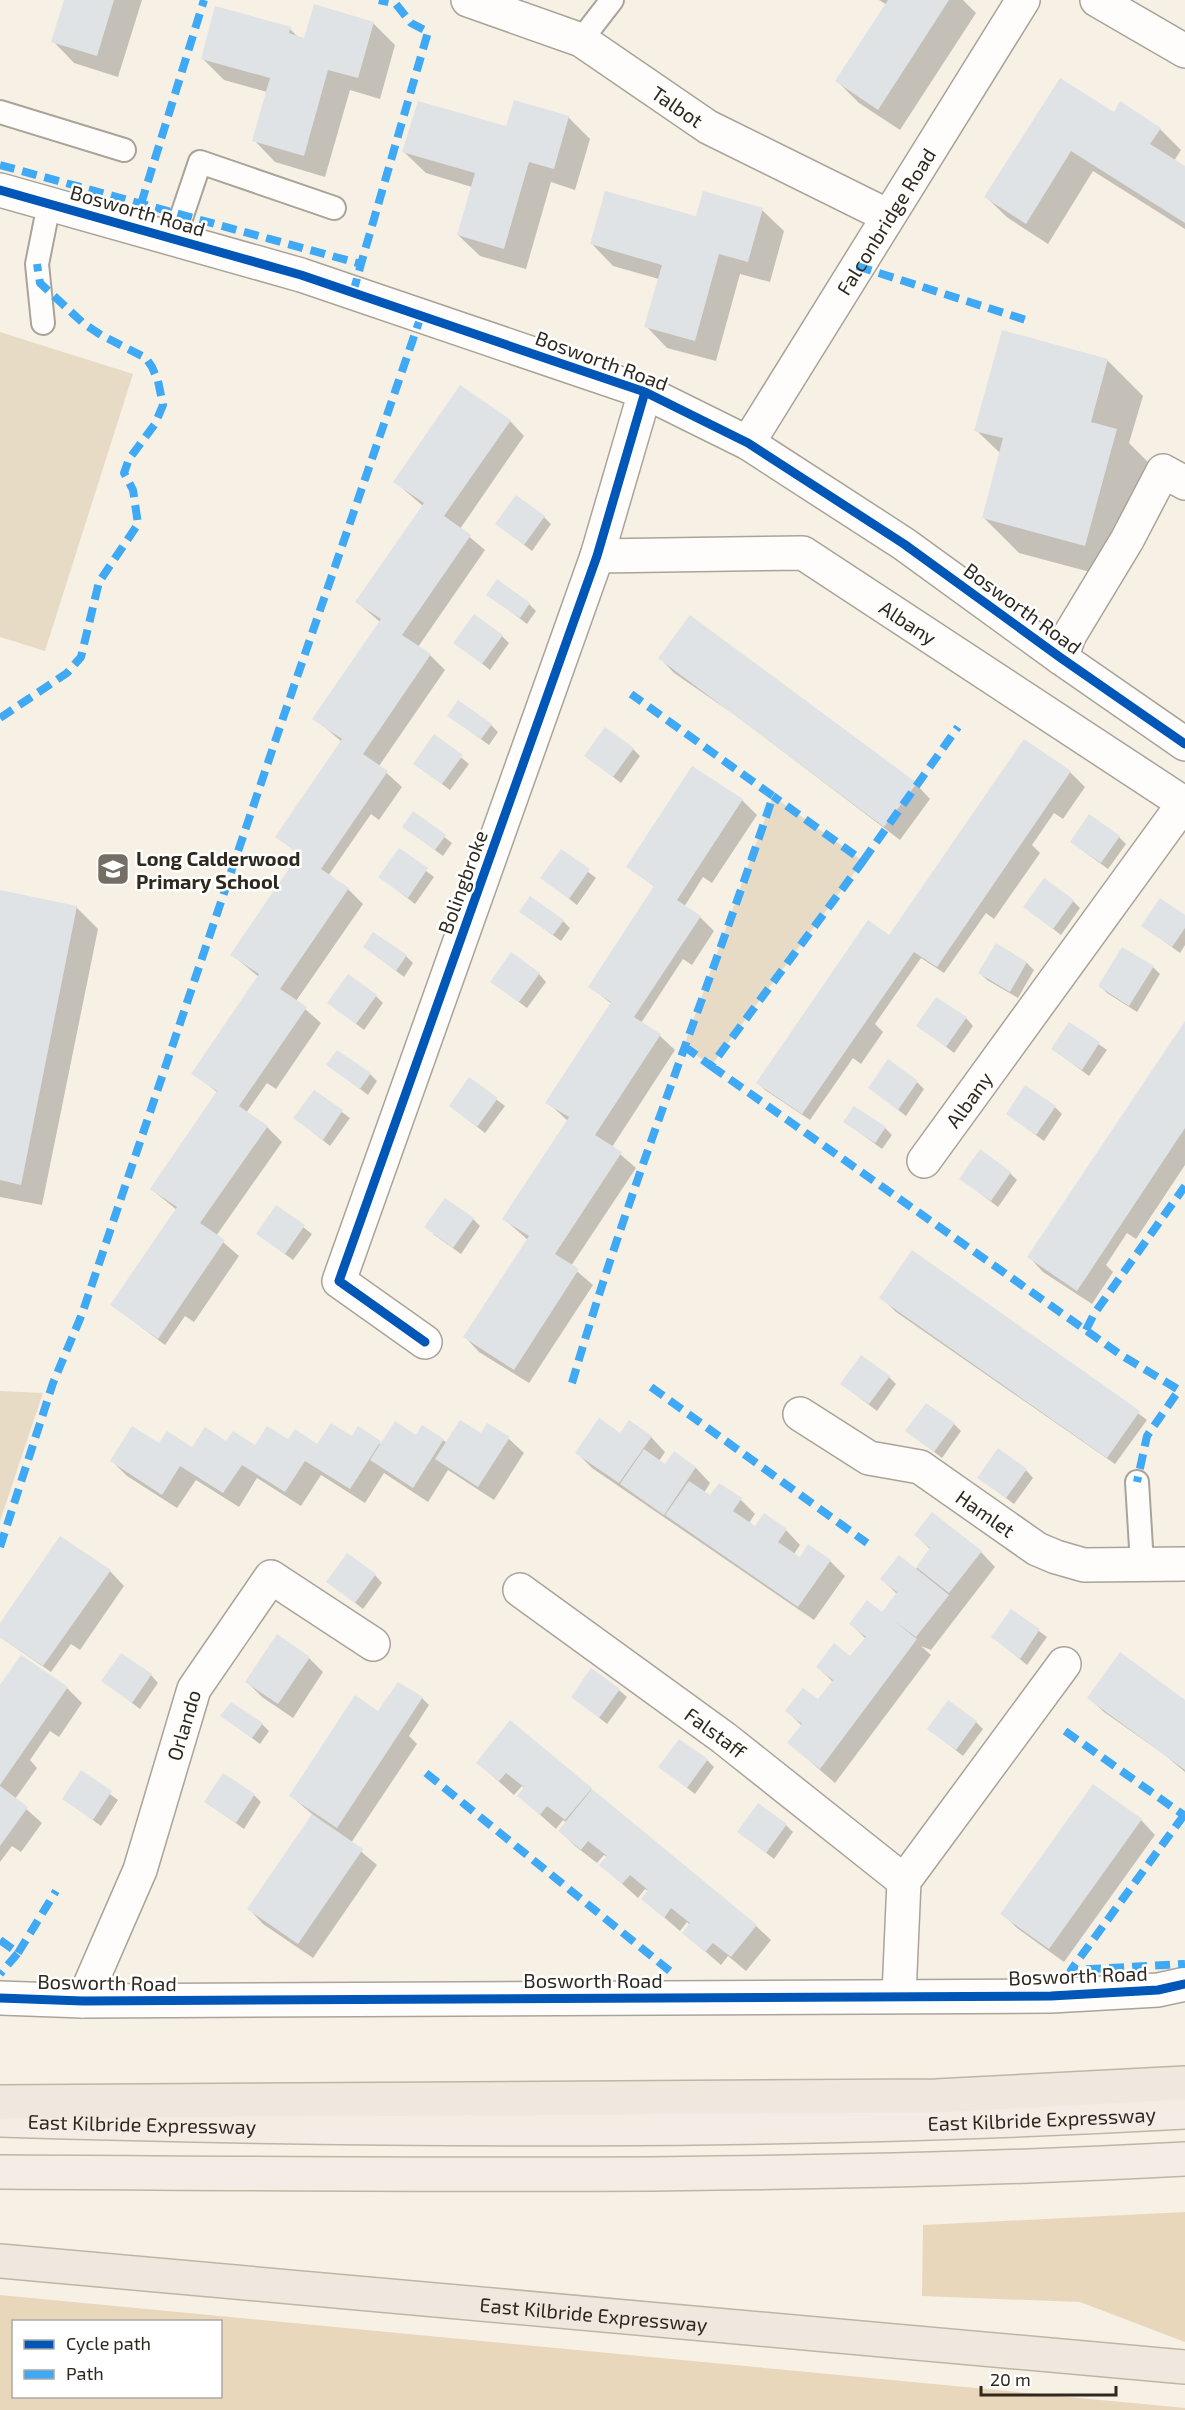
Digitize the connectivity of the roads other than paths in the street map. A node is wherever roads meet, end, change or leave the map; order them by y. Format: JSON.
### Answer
{"nodes":[{"id":1,"x":468,"y":0,"type":"edge"},
{"id":2,"x":612,"y":0,"type":"edge"},
{"id":3,"x":1023,"y":0,"type":"edge"},
{"id":4,"x":1097,"y":0,"type":"edge"},
{"id":5,"x":581,"y":40,"type":"junction"},
{"id":6,"x":1185,"y":51,"type":"edge"},
{"id":7,"x":0,"y":112,"type":"edge"},
{"id":8,"x":124,"y":150,"type":"dead end"},
{"id":9,"x":0,"y":190,"type":"edge"},
{"id":10,"x":49,"y":204,"type":"junction"},
{"id":11,"x":334,"y":208,"type":"dead end"},
{"id":12,"x":888,"y":216,"type":"junction"},
{"id":13,"x":174,"y":239,"type":"junction"},
{"id":14,"x":43,"y":323,"type":"dead end"},
{"id":15,"x":645,"y":392,"type":"junction"},
{"id":16,"x":748,"y":443,"type":"junction"},
{"id":17,"x":1185,"y":483,"type":"edge"},
{"id":18,"x":597,"y":556,"type":"junction"},
{"id":19,"x":1060,"y":658,"type":"junction"},
{"id":20,"x":1185,"y":744,"type":"edge"},
{"id":21,"x":1185,"y":804,"type":"edge"},
{"id":22,"x":924,"y":1161,"type":"dead end"},
{"id":23,"x":425,"y":1342,"type":"dead end"},
{"id":24,"x":800,"y":1414,"type":"dead end"},
{"id":25,"x":1137,"y":1482,"type":"dead end"},
{"id":26,"x":1142,"y":1564,"type":"junction"},
{"id":27,"x":1185,"y":1564,"type":"edge"},
{"id":28,"x":520,"y":1590,"type":"dead end"},
{"id":29,"x":373,"y":1644,"type":"dead end"},
{"id":30,"x":1064,"y":1664,"type":"dead end"},
{"id":31,"x":904,"y":1881,"type":"junction"},
{"id":32,"x":1185,"y":1984,"type":"edge"},
{"id":33,"x":899,"y":1995,"type":"junction"},
{"id":34,"x":0,"y":1998,"type":"edge"},
{"id":35,"x":83,"y":2001,"type":"junction"},
{"id":36,"x":1185,"y":2083,"type":"edge"},
{"id":37,"x":0,"y":2102,"type":"edge"},
{"id":38,"x":1185,"y":2112,"type":"edge"},
{"id":39,"x":0,"y":2120,"type":"edge"},
{"id":40,"x":1185,"y":2159,"type":"edge"},
{"id":41,"x":0,"y":2172,"type":"edge"},
{"id":42,"x":0,"y":2260,"type":"edge"},
{"id":43,"x":1185,"y":2367,"type":"edge"}],
"edges":[{"from":1,"to":5,"type":"street","name":"Talbot"},
{"from":2,"to":5,"type":"lane"},
{"from":3,"to":12,"type":"street","name":"Falconbridge Road"},
{"from":4,"to":6,"type":"street"},
{"from":5,"to":12,"type":"street","name":"Talbot"},
{"from":7,"to":8,"type":"lane"},
{"from":9,"to":10,"type":"street","name":"Bosworth Road"},
{"from":10,"to":13,"type":"street","name":"Bosworth Road"},
{"from":10,"to":14,"type":"lane"},
{"from":11,"to":13,"type":"lane"},
{"from":12,"to":16,"type":"street","name":"Falconbridge Road"},
{"from":13,"to":15,"type":"street","name":"Bosworth Road"},
{"from":15,"to":16,"type":"street","name":"Bosworth Road"},
{"from":15,"to":18,"type":"street","name":"Bolingbroke"},
{"from":16,"to":19,"type":"street","name":"Bosworth Road"},
{"from":17,"to":19,"type":"street"},
{"from":18,"to":21,"type":"street","name":"Albany"},
{"from":18,"to":23,"type":"street","name":"Bolingbroke"},
{"from":19,"to":20,"type":"street","name":"Bosworth Road"},
{"from":21,"to":22,"type":"street","name":"Albany"},
{"from":24,"to":26,"type":"street","name":"Hamlet"},
{"from":25,"to":26,"type":"lane"},
{"from":26,"to":27,"type":"street","name":"Hamlet"},
{"from":28,"to":31,"type":"street","name":"Falstaff"},
{"from":29,"to":35,"type":"street","name":"Orlando"},
{"from":30,"to":31,"type":"street"},
{"from":31,"to":33,"type":"street"},
{"from":32,"to":33,"type":"street","name":"Bosworth Road"},
{"from":33,"to":35,"type":"street","name":"Bosworth Road"},
{"from":34,"to":35,"type":"street","name":"Bosworth Road"},
{"from":36,"to":37,"type":"highway","name":"East Kilbride Expressway"},
{"from":38,"to":39,"type":"main road","name":"East Kilbride Expressway"},
{"from":40,"to":41,"type":"main road"},
{"from":42,"to":43,"type":"highway","name":"East Kilbride Expressway"}]}
